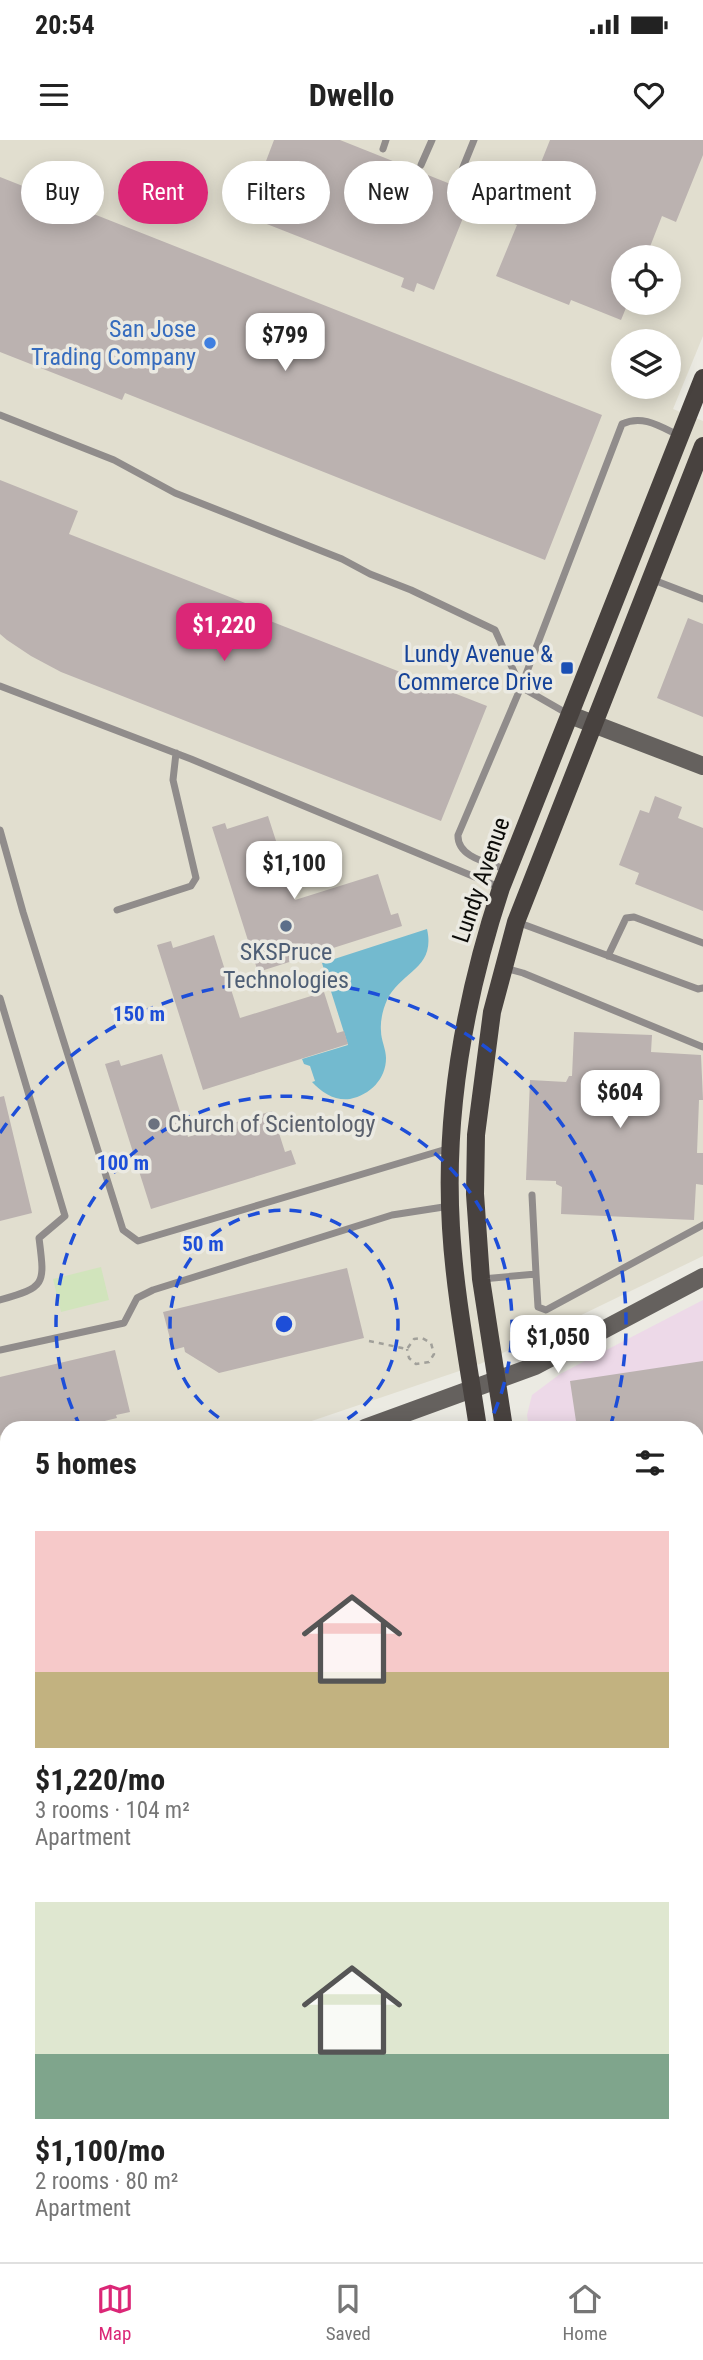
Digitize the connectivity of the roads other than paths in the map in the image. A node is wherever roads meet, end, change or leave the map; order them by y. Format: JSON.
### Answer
{"nodes":[{"id":1,"x":386,"y":140,"type":"edge"},
{"id":2,"x":432,"y":140,"type":"edge"},
{"id":3,"x":474,"y":140,"type":"edge"},
{"id":4,"x":383,"y":149,"type":"dead end"},
{"id":5,"x":423,"y":161,"type":"edge"},
{"id":6,"x":465,"y":161,"type":"edge"},
{"id":7,"x":703,"y":378,"type":"edge"},
{"id":8,"x":0,"y":415,"type":"edge"},
{"id":9,"x":696,"y":418,"type":"edge"},
{"id":10,"x":680,"y":436,"type":"junction"},
{"id":11,"x":701,"y":455,"type":"edge"},
{"id":12,"x":651,"y":579,"type":"junction"},
{"id":13,"x":703,"y":599,"type":"edge"},
{"id":14,"x":0,"y":686,"type":"edge"},
{"id":15,"x":521,"y":687,"type":"junction"},
{"id":16,"x":570,"y":715,"type":"junction"},
{"id":17,"x":594,"y":723,"type":"junction"},
{"id":18,"x":176,"y":753,"type":"junction"},
{"id":19,"x":703,"y":766,"type":"edge"},
{"id":20,"x":0,"y":830,"type":"edge"},
{"id":21,"x":509,"y":870,"type":"junction"},
{"id":22,"x":501,"y":888,"type":"junction"},
{"id":23,"x":117,"y":910,"type":"dead end"},
{"id":24,"x":516,"y":922,"type":"junction"},
{"id":25,"x":703,"y":943,"type":"edge"},
{"id":26,"x":608,"y":956,"type":"junction"},
{"id":27,"x":503,"y":968,"type":"junction"},
{"id":28,"x":703,"y":988,"type":"edge"},
{"id":29,"x":0,"y":998,"type":"edge"},
{"id":30,"x":703,"y":1047,"type":"edge"},
{"id":31,"x":451,"y":1148,"type":"junction"},
{"id":32,"x":531,"y":1195,"type":"dead end"},
{"id":33,"x":450,"y":1206,"type":"junction"},
{"id":34,"x":703,"y":1225,"type":"edge"},
{"id":35,"x":536,"y":1274,"type":"junction"},
{"id":36,"x":703,"y":1277,"type":"edge"},
{"id":37,"x":481,"y":1279,"type":"junction"},
{"id":38,"x":0,"y":1300,"type":"edge"},
{"id":39,"x":0,"y":1350,"type":"edge"},
{"id":40,"x":497,"y":1381,"type":"junction"},
{"id":41,"x":472,"y":1390,"type":"junction"},
{"id":42,"x":385,"y":1421,"type":"edge"},
{"id":43,"x":477,"y":1421,"type":"edge"},
{"id":44,"x":503,"y":1421,"type":"edge"}],
"edges":[{"from":1,"to":4,"type":"lane"},
{"from":2,"to":5,"type":"lane"},
{"from":3,"to":6,"type":"lane"},
{"from":7,"to":9,"type":"main road","name":"Lundy Avenue"},
{"from":8,"to":15,"type":"lane"},
{"from":9,"to":10,"type":"main road","name":"Lundy Avenue"},
{"from":10,"to":15,"type":"lane"},
{"from":10,"to":16,"type":"main road","name":"Lundy Avenue"},
{"from":11,"to":12,"type":"main road","name":"Lundy Avenue"},
{"from":12,"to":13,"type":"lane"},
{"from":12,"to":17,"type":"main road","name":"Lundy Avenue"},
{"from":14,"to":18,"type":"lane"},
{"from":15,"to":16,"type":"lane"},
{"from":15,"to":21,"type":"lane"},
{"from":16,"to":17,"type":"street"},
{"from":16,"to":21,"type":"main road","name":"Lundy Avenue"},
{"from":17,"to":19,"type":"street"},
{"from":17,"to":24,"type":"main road","name":"Lundy Avenue"},
{"from":18,"to":22,"type":"lane"},
{"from":18,"to":23,"type":"lane"},
{"from":20,"to":31,"type":"lane"},
{"from":21,"to":22,"type":"main road","name":"Lundy Avenue"},
{"from":22,"to":31,"type":"main road","name":"Lundy Avenue"},
{"from":24,"to":26,"type":"lane"},
{"from":24,"to":27,"type":"main road","name":"Lundy Avenue"},
{"from":25,"to":26,"type":"lane"},
{"from":26,"to":28,"type":"lane"},
{"from":27,"to":30,"type":"lane"},
{"from":27,"to":37,"type":"main road","name":"Lundy Avenue"},
{"from":29,"to":38,"type":"lane"},
{"from":31,"to":33,"type":"main road","name":"Lundy Avenue"},
{"from":32,"to":35,"type":"lane"},
{"from":33,"to":39,"type":"lane"},
{"from":33,"to":41,"type":"main road","name":"Lundy Avenue"},
{"from":34,"to":35,"type":"lane"},
{"from":35,"to":37,"type":"lane"},
{"from":36,"to":40,"type":"street"},
{"from":37,"to":40,"type":"main road","name":"Lundy Avenue"},
{"from":40,"to":41,"type":"street"},
{"from":40,"to":44,"type":"main road","name":"Lundy Avenue"},
{"from":41,"to":42,"type":"street"},
{"from":41,"to":43,"type":"main road","name":"Lundy Avenue"}]}
